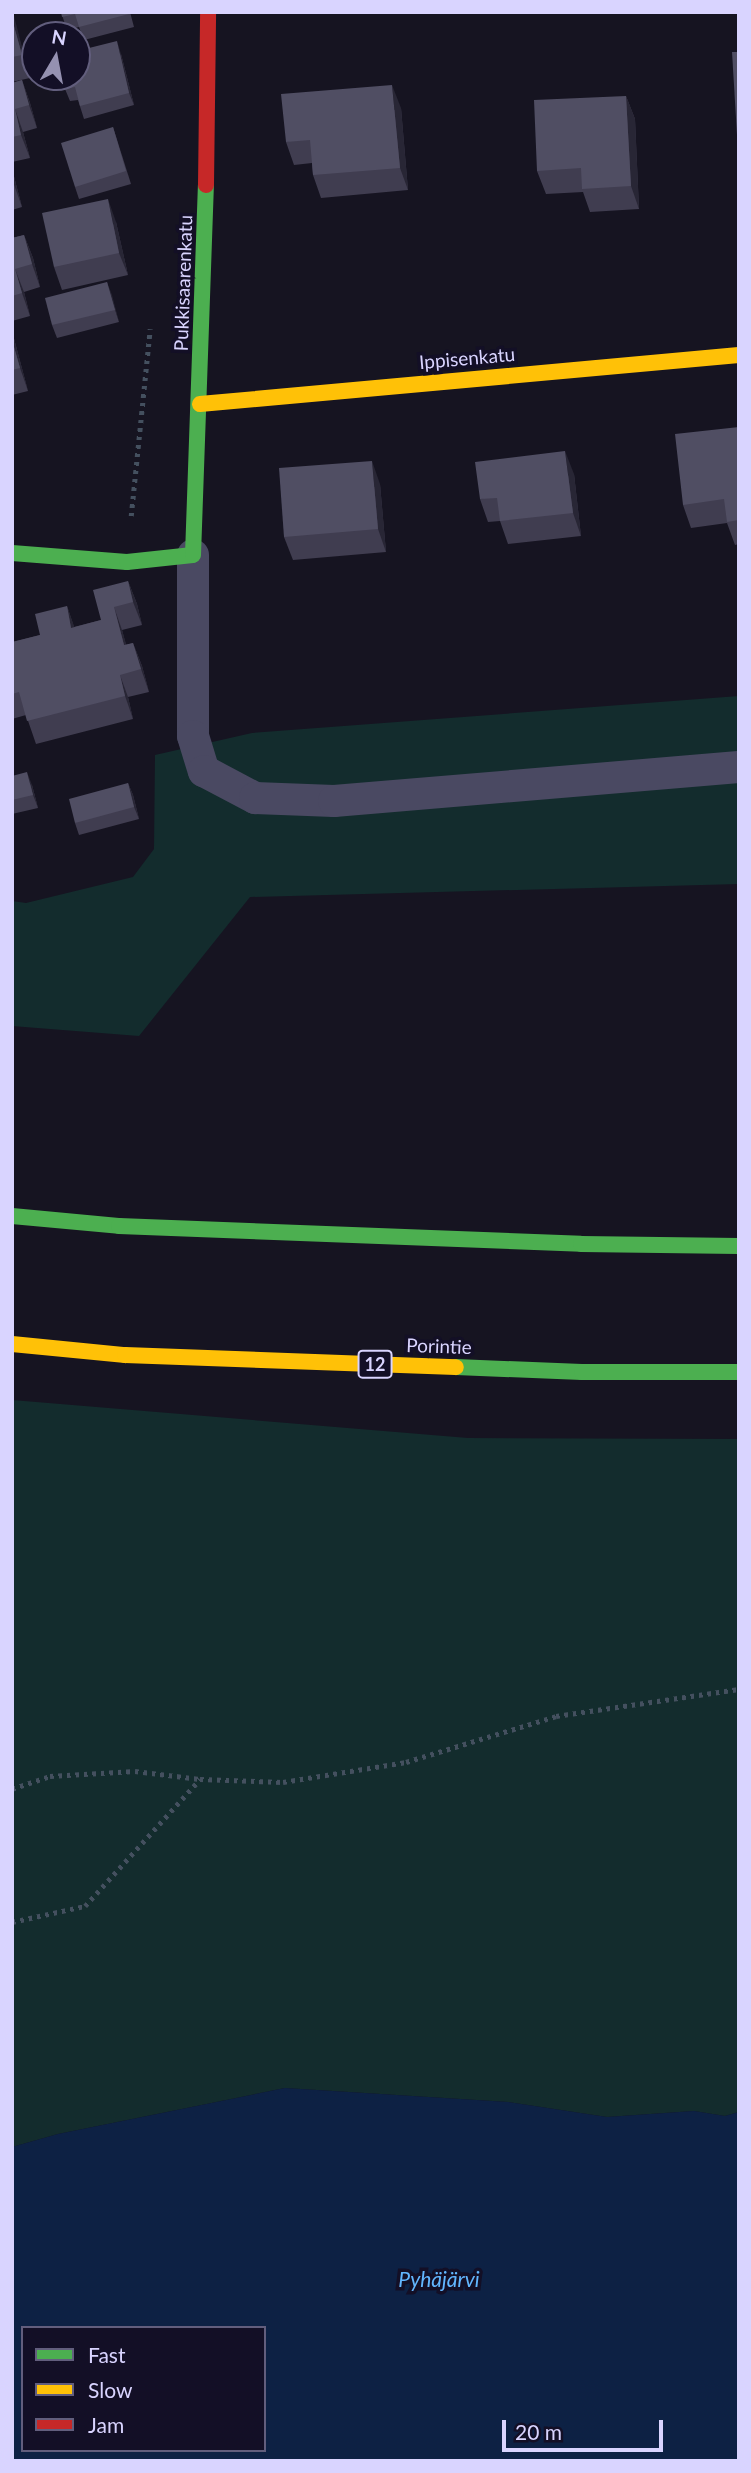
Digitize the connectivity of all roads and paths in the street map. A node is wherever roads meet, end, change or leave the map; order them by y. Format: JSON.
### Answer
{"nodes":[{"id":1,"x":208,"y":12,"type":"edge"},
{"id":2,"x":151,"y":317,"type":"dead end"},
{"id":3,"x":739,"y":355,"type":"edge"},
{"id":4,"x":200,"y":404,"type":"junction"},
{"id":5,"x":12,"y":553,"type":"edge"},
{"id":6,"x":193,"y":555,"type":"junction"},
{"id":7,"x":127,"y":562,"type":"junction"},
{"id":8,"x":739,"y":767,"type":"edge"},
{"id":9,"x":12,"y":1216,"type":"edge"},
{"id":10,"x":739,"y":1246,"type":"edge"},
{"id":11,"x":12,"y":1344,"type":"edge"},
{"id":12,"x":739,"y":1372,"type":"edge"},
{"id":13,"x":739,"y":1689,"type":"edge"},
{"id":14,"x":200,"y":1779,"type":"junction"},
{"id":15,"x":12,"y":1789,"type":"edge"},
{"id":16,"x":12,"y":1922,"type":"edge"}],
"edges":[{"from":1,"to":4,"type":"main road","name":"Pukkisaarenkatu"},
{"from":2,"to":7,"type":"path"},
{"from":3,"to":4,"type":"main road","name":"Ippisenkatu"},
{"from":4,"to":6,"type":"main road","name":"Pukkisaarenkatu"},
{"from":5,"to":7,"type":"main road"},
{"from":6,"to":7,"type":"main road"},
{"from":6,"to":8,"type":"lane"},
{"from":9,"to":10,"type":"main road"},
{"from":11,"to":12,"type":"main road","name":"Porintie","number":"12"},
{"from":13,"to":14,"type":"path"},
{"from":14,"to":15,"type":"path"},
{"from":14,"to":16,"type":"path"}]}
